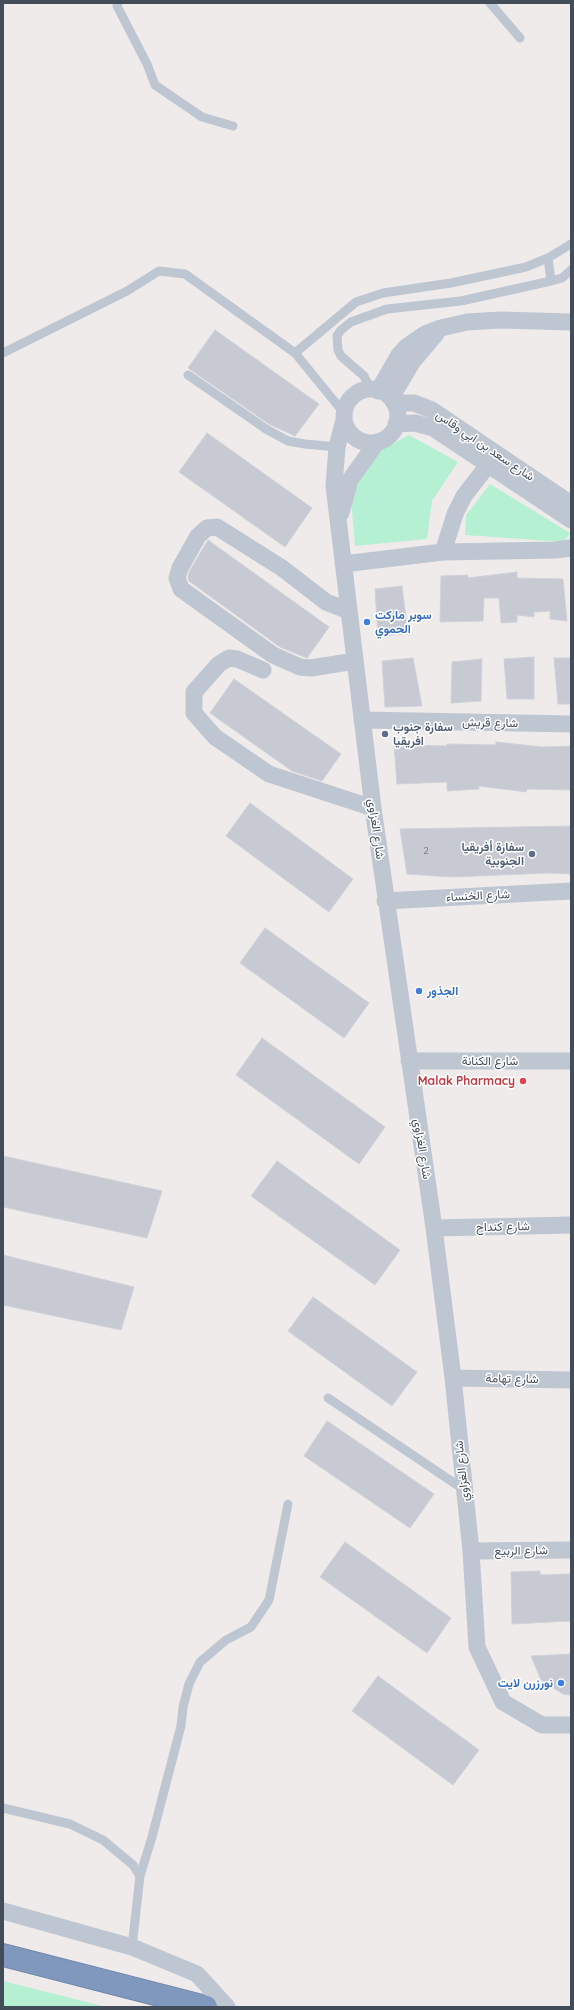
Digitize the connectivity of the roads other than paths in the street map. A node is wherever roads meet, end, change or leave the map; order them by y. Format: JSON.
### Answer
{"nodes":[{"id":1,"x":118,"y":3,"type":"edge"},
{"id":2,"x":490,"y":3,"type":"edge"},
{"id":3,"x":520,"y":38,"type":"dead end"},
{"id":4,"x":233,"y":126,"type":"dead end"},
{"id":5,"x":571,"y":244,"type":"edge"},
{"id":6,"x":548,"y":258,"type":"junction"},
{"id":7,"x":571,"y":270,"type":"edge"},
{"id":8,"x":566,"y":277,"type":"edge"},
{"id":9,"x":551,"y":281,"type":"junction"},
{"id":10,"x":571,"y":322,"type":"edge"},
{"id":11,"x":3,"y":353,"type":"edge"},
{"id":12,"x":295,"y":353,"type":"junction"},
{"id":13,"x":188,"y":375,"type":"dead end"},
{"id":14,"x":383,"y":395,"type":"junction"},
{"id":15,"x":344,"y":416,"type":"junction"},
{"id":16,"x":396,"y":424,"type":"junction"},
{"id":17,"x":377,"y":442,"type":"junction"},
{"id":18,"x":337,"y":447,"type":"junction"},
{"id":19,"x":488,"y":465,"type":"junction"},
{"id":20,"x":571,"y":504,"type":"edge"},
{"id":21,"x":339,"y":518,"type":"junction"},
{"id":22,"x":571,"y":520,"type":"edge"},
{"id":23,"x":571,"y":548,"type":"edge"},
{"id":24,"x":443,"y":552,"type":"junction"},
{"id":25,"x":343,"y":564,"type":"junction"},
{"id":26,"x":349,"y":611,"type":"junction"},
{"id":27,"x":355,"y":661,"type":"junction"},
{"id":28,"x":263,"y":670,"type":"dead end"},
{"id":29,"x":362,"y":720,"type":"junction"},
{"id":30,"x":571,"y":724,"type":"edge"},
{"id":31,"x":373,"y":808,"type":"junction"},
{"id":32,"x":571,"y":892,"type":"edge"},
{"id":33,"x":385,"y":900,"type":"junction"},
{"id":34,"x":409,"y":1061,"type":"junction"},
{"id":35,"x":571,"y":1061,"type":"edge"},
{"id":36,"x":571,"y":1225,"type":"edge"},
{"id":37,"x":434,"y":1228,"type":"junction"},
{"id":38,"x":453,"y":1378,"type":"junction"},
{"id":39,"x":571,"y":1380,"type":"edge"},
{"id":40,"x":328,"y":1398,"type":"dead end"},
{"id":41,"x":464,"y":1489,"type":"junction"},
{"id":42,"x":288,"y":1504,"type":"dead end"},
{"id":43,"x":571,"y":1550,"type":"edge"},
{"id":44,"x":471,"y":1551,"type":"junction"},
{"id":45,"x":571,"y":1725,"type":"edge"},
{"id":46,"x":3,"y":1808,"type":"edge"},
{"id":47,"x":140,"y":1876,"type":"junction"},
{"id":48,"x":3,"y":1910,"type":"edge"},
{"id":49,"x":132,"y":1948,"type":"junction"},
{"id":50,"x":3,"y":1955,"type":"edge"},
{"id":51,"x":206,"y":2007,"type":"edge"},
{"id":52,"x":227,"y":2007,"type":"edge"}],
"edges":[{"from":1,"to":4,"type":"lane"},
{"from":2,"to":3,"type":"lane"},
{"from":5,"to":6,"type":"lane"},
{"from":6,"to":9,"type":"lane"},
{"from":6,"to":12,"type":"lane"},
{"from":7,"to":8,"type":"lane"},
{"from":8,"to":9,"type":"lane"},
{"from":9,"to":14,"type":"lane"},
{"from":10,"to":14,"type":"street"},
{"from":11,"to":12,"type":"lane"},
{"from":12,"to":15,"type":"lane"},
{"from":13,"to":18,"type":"lane"},
{"from":14,"to":15,"type":"street"},
{"from":14,"to":16,"type":"street"},
{"from":14,"to":20,"type":"street","name":"شارع سعد بن ابي وقاس"},
{"from":15,"to":17,"type":"street"},
{"from":15,"to":18,"type":"street","name":"شارع الغزاوي"},
{"from":16,"to":17,"type":"street"},
{"from":16,"to":19,"type":"street","name":"شارع سعد بن ابي وقاس"},
{"from":17,"to":21,"type":"street","name":"شارع الغزاوي"},
{"from":18,"to":21,"type":"street","name":"شارع الغزاوي"},
{"from":19,"to":22,"type":"street","name":"شارع سعد بن ابي وقاس"},
{"from":19,"to":24,"type":"street"},
{"from":21,"to":25,"type":"street","name":"شارع الغزاوي"},
{"from":23,"to":24,"type":"street"},
{"from":24,"to":25,"type":"street"},
{"from":25,"to":26,"type":"street","name":"شارع الغزاوي"},
{"from":26,"to":27,"type":"street","name":"شارع الغزاوي"},
{"from":26,"to":27,"type":"street"},
{"from":27,"to":29,"type":"street","name":"شارع الغزاوي"},
{"from":28,"to":31,"type":"street"},
{"from":29,"to":30,"type":"street","name":"شارع قريش"},
{"from":29,"to":31,"type":"street","name":"شارع الغزاوي"},
{"from":31,"to":33,"type":"street","name":"شارع الغزاوي"},
{"from":32,"to":33,"type":"street","name":"شارع الخنساء"},
{"from":33,"to":34,"type":"street","name":"شارع الغزاوي"},
{"from":34,"to":35,"type":"street","name":"شارع الكنانة"},
{"from":34,"to":37,"type":"street","name":"شارع الغزاوي"},
{"from":36,"to":37,"type":"street","name":"شارع كنداح"},
{"from":37,"to":38,"type":"street","name":"شارع الغزاوي"},
{"from":38,"to":39,"type":"street","name":"شارع تهامة"},
{"from":38,"to":41,"type":"street","name":"شارع الغزاوي"},
{"from":40,"to":41,"type":"lane"},
{"from":41,"to":44,"type":"street","name":"شارع الغزاوي"},
{"from":42,"to":47,"type":"lane"},
{"from":43,"to":44,"type":"street","name":"شارع الربيع"},
{"from":44,"to":45,"type":"street","name":"شارع الغزاوي"},
{"from":46,"to":47,"type":"lane"},
{"from":47,"to":49,"type":"lane"},
{"from":48,"to":49,"type":"street"},
{"from":49,"to":52,"type":"street"},
{"from":50,"to":51,"type":"highway"}]}
